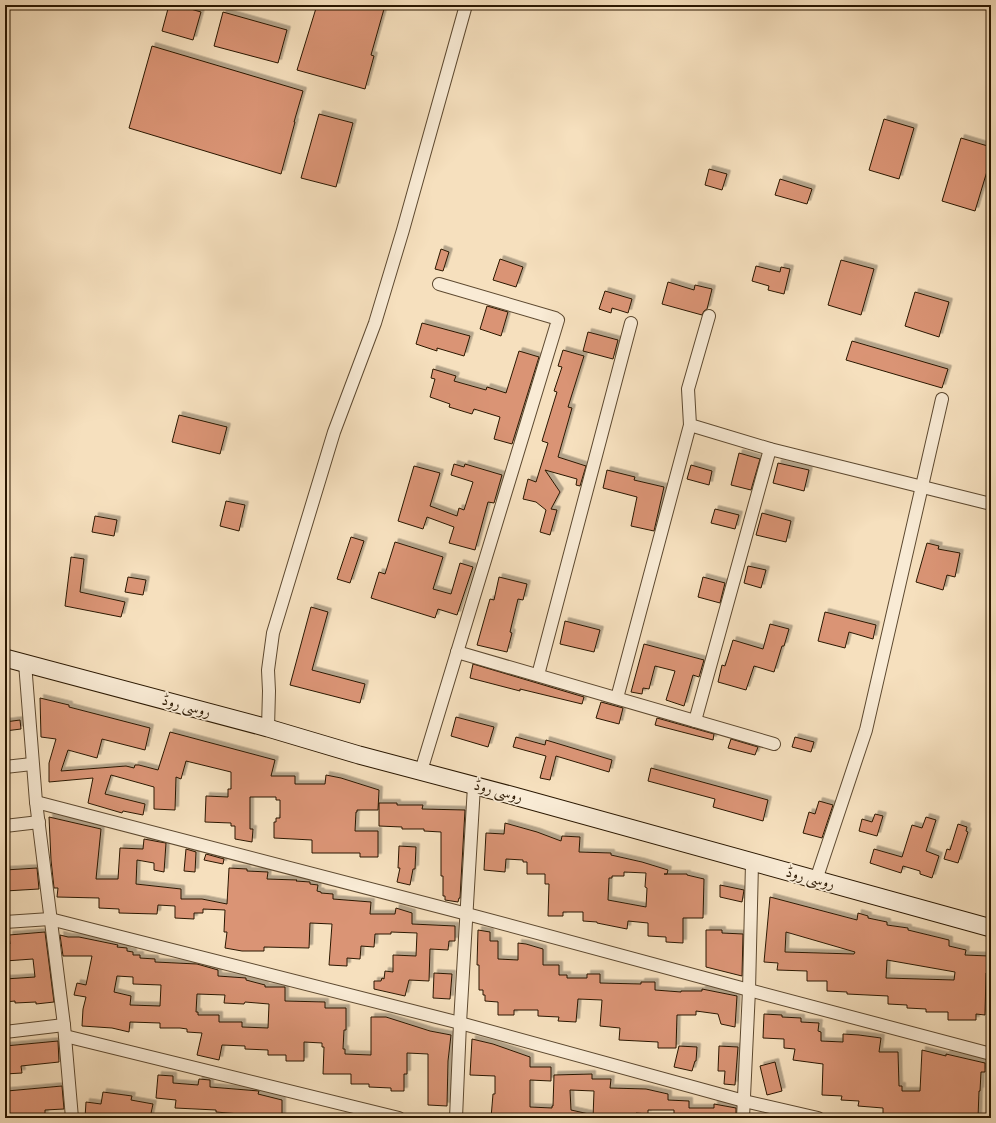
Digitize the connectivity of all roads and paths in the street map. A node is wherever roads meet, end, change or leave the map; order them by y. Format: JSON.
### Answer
{"nodes":[{"id":1,"x":466,"y":5,"type":"edge"},
{"id":2,"x":439,"y":284,"type":"dead end"},
{"id":3,"x":709,"y":316,"type":"dead end"},
{"id":4,"x":631,"y":323,"type":"dead end"},
{"id":5,"x":942,"y":399,"type":"dead end"},
{"id":6,"x":690,"y":425,"type":"junction"},
{"id":7,"x":770,"y":449,"type":"junction"},
{"id":8,"x":922,"y":487,"type":"junction"},
{"id":9,"x":991,"y":504,"type":"edge"},
{"id":10,"x":457,"y":652,"type":"junction"},
{"id":11,"x":5,"y":658,"type":"edge"},
{"id":12,"x":25,"y":663,"type":"junction"},
{"id":13,"x":538,"y":675,"type":"junction"},
{"id":14,"x":616,"y":698,"type":"junction"},
{"id":15,"x":695,"y":721,"type":"junction"},
{"id":16,"x":268,"y":728,"type":"junction"},
{"id":17,"x":774,"y":744,"type":"dead end"},
{"id":18,"x":32,"y":764,"type":"junction"},
{"id":19,"x":5,"y":767,"type":"edge"},
{"id":20,"x":421,"y":771,"type":"junction"},
{"id":21,"x":474,"y":786,"type":"junction"},
{"id":22,"x":36,"y":802,"type":"junction"},
{"id":23,"x":39,"y":822,"type":"junction"},
{"id":24,"x":5,"y":826,"type":"edge"},
{"id":25,"x":752,"y":863,"type":"junction"},
{"id":26,"x":816,"y":880,"type":"junction"},
{"id":27,"x":468,"y":914,"type":"junction"},
{"id":28,"x":50,"y":919,"type":"junction"},
{"id":29,"x":5,"y":922,"type":"edge"},
{"id":30,"x":991,"y":928,"type":"edge"},
{"id":31,"x":749,"y":990,"type":"junction"},
{"id":32,"x":460,"y":1023,"type":"junction"},
{"id":33,"x":65,"y":1030,"type":"junction"},
{"id":34,"x":5,"y":1032,"type":"edge"},
{"id":35,"x":991,"y":1054,"type":"edge"},
{"id":36,"x":744,"y":1100,"type":"junction"},
{"id":37,"x":72,"y":1118,"type":"edge"},
{"id":38,"x":399,"y":1118,"type":"edge"},
{"id":39,"x":456,"y":1118,"type":"edge"},
{"id":40,"x":743,"y":1118,"type":"edge"},
{"id":41,"x":818,"y":1118,"type":"edge"}],
"edges":[{"from":1,"to":16,"type":"street"},
{"from":2,"to":10,"type":"street"},
{"from":3,"to":6,"type":"street"},
{"from":4,"to":13,"type":"street"},
{"from":5,"to":8,"type":"street"},
{"from":6,"to":7,"type":"street"},
{"from":6,"to":14,"type":"street"},
{"from":7,"to":8,"type":"street"},
{"from":7,"to":15,"type":"street"},
{"from":8,"to":9,"type":"street"},
{"from":8,"to":26,"type":"street"},
{"from":10,"to":13,"type":"street"},
{"from":10,"to":20,"type":"street"},
{"from":11,"to":12,"type":"main road","name":"روسی روڈ"},
{"from":12,"to":16,"type":"main road","name":"روسی روڈ"},
{"from":12,"to":18,"type":"street"},
{"from":13,"to":14,"type":"street"},
{"from":14,"to":15,"type":"street"},
{"from":15,"to":17,"type":"street"},
{"from":16,"to":20,"type":"main road","name":"روسی روڈ"},
{"from":18,"to":19,"type":"street"},
{"from":18,"to":22,"type":"street"},
{"from":20,"to":21,"type":"main road","name":"روسی روڈ"},
{"from":21,"to":25,"type":"main road","name":"روسی روڈ"},
{"from":21,"to":27,"type":"street"},
{"from":22,"to":23,"type":"street"},
{"from":22,"to":27,"type":"street"},
{"from":23,"to":24,"type":"street"},
{"from":23,"to":28,"type":"street"},
{"from":25,"to":26,"type":"main road","name":"روسی روڈ"},
{"from":25,"to":31,"type":"street"},
{"from":26,"to":30,"type":"main road","name":"روسی روڈ"},
{"from":27,"to":31,"type":"street"},
{"from":27,"to":32,"type":"street"},
{"from":28,"to":29,"type":"street"},
{"from":28,"to":32,"type":"street"},
{"from":28,"to":33,"type":"street"},
{"from":31,"to":35,"type":"street"},
{"from":31,"to":36,"type":"street"},
{"from":32,"to":36,"type":"street"},
{"from":32,"to":39,"type":"street"},
{"from":33,"to":34,"type":"street"},
{"from":33,"to":37,"type":"street"},
{"from":33,"to":38,"type":"street"},
{"from":36,"to":40,"type":"street"},
{"from":36,"to":41,"type":"street"}]}
